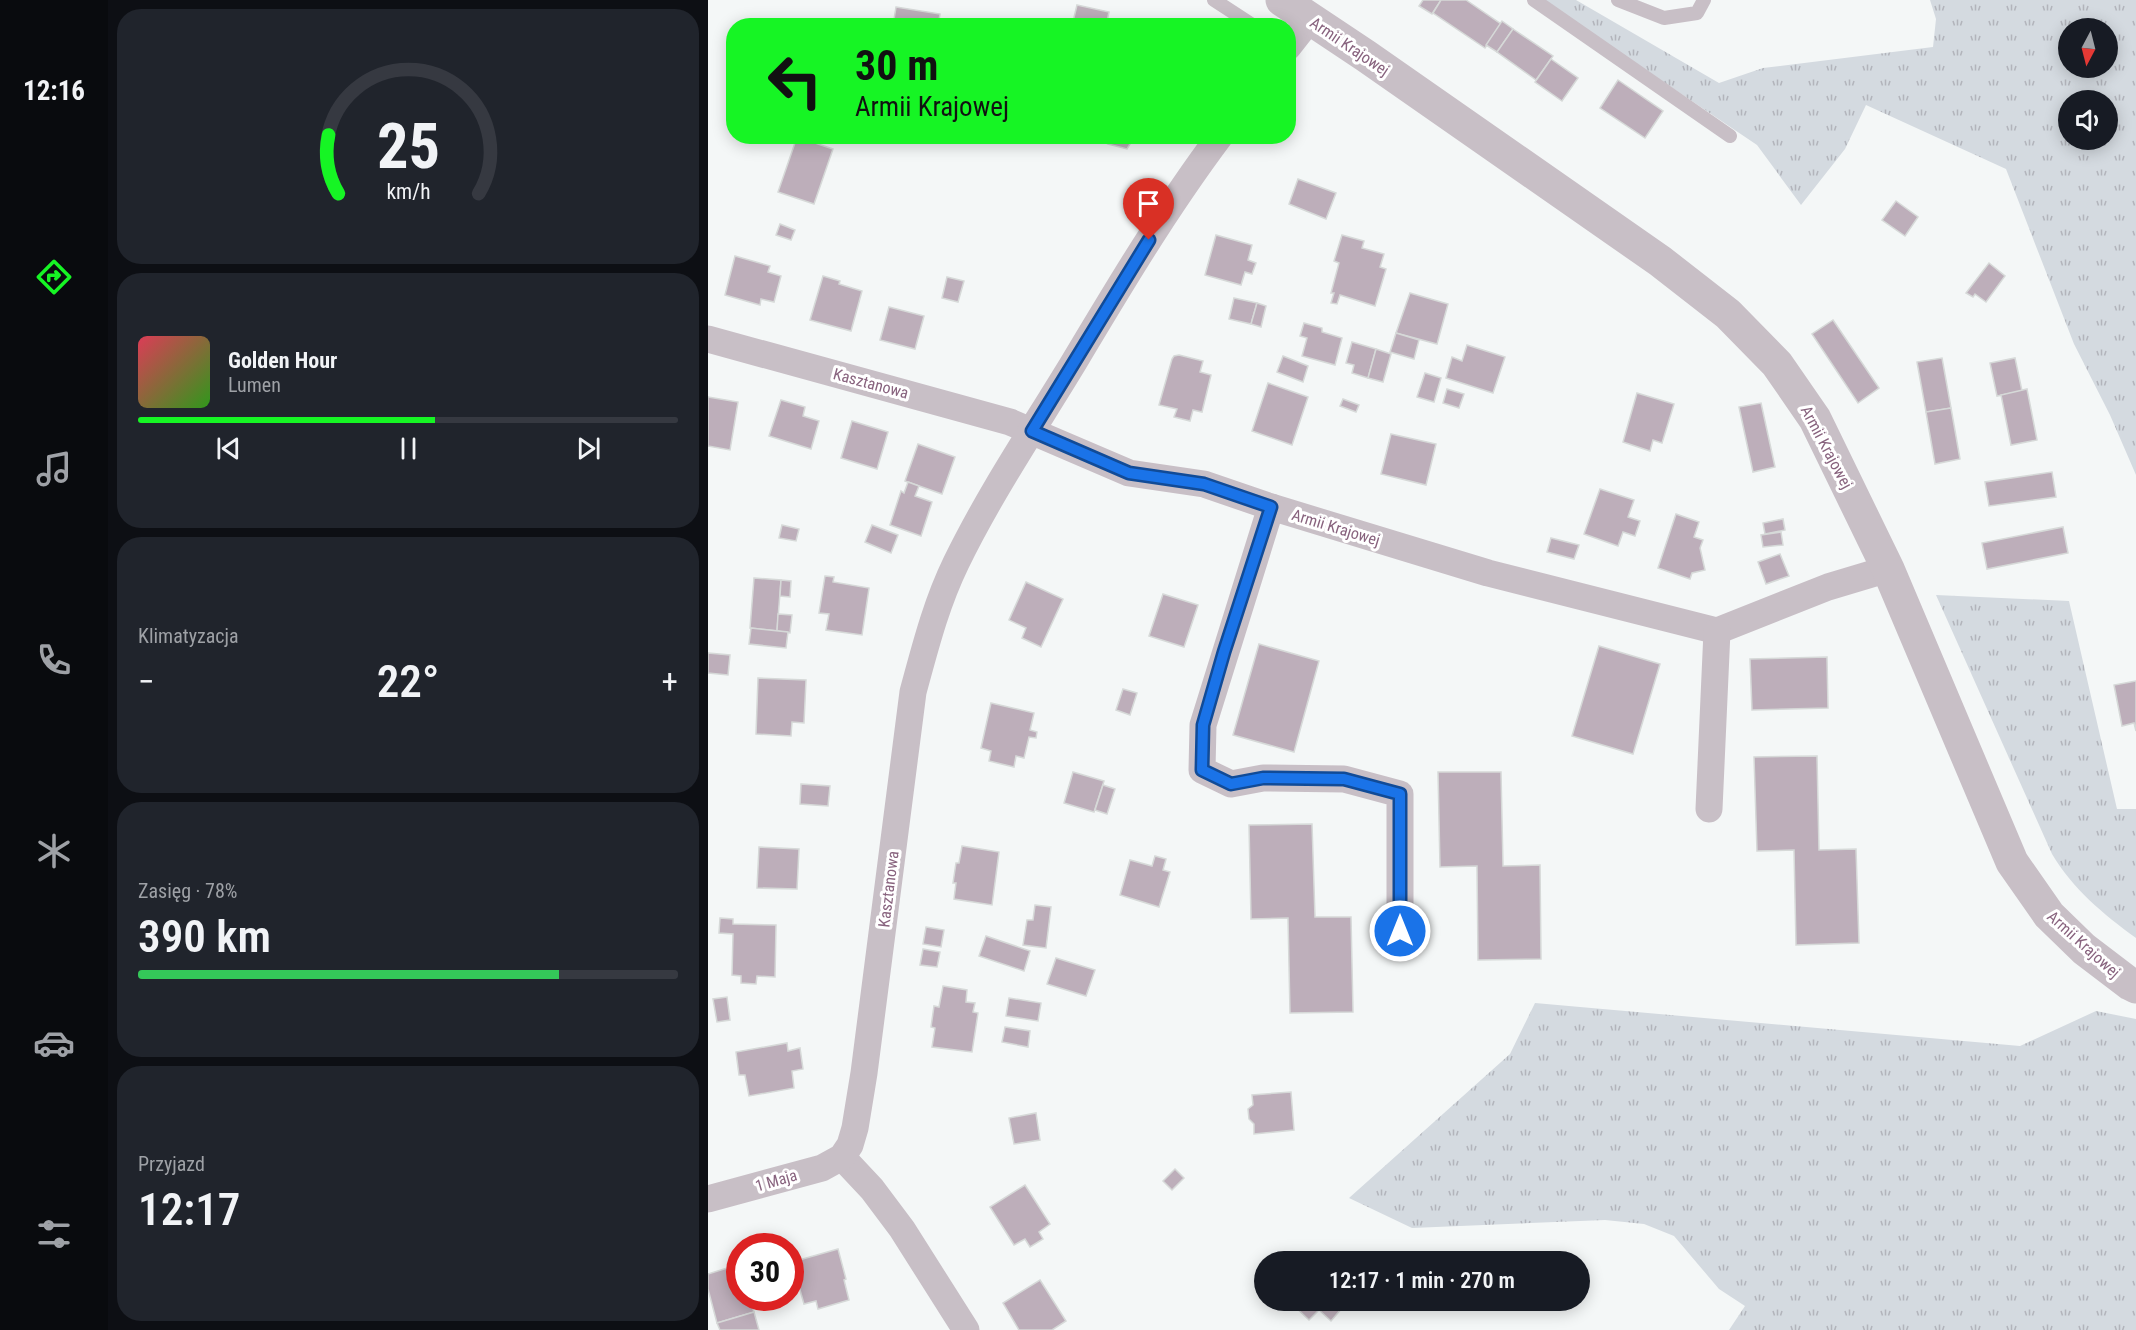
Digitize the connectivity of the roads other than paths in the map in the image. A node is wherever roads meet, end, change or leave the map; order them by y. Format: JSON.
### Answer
{"nodes":[{"id":1,"x":1214,"y":0,"type":"edge"},
{"id":2,"x":1282,"y":0,"type":"edge"},
{"id":3,"x":1534,"y":0,"type":"edge"},
{"id":4,"x":1618,"y":0,"type":"edge"},
{"id":5,"x":1704,"y":0,"type":"edge"},
{"id":6,"x":1316,"y":9,"type":"edge"},
{"id":7,"x":1242,"y":18,"type":"edge"},
{"id":8,"x":1296,"y":36,"type":"edge"},
{"id":9,"x":1730,"y":136,"type":"dead end"},
{"id":10,"x":1214,"y":144,"type":"edge"},
{"id":11,"x":708,"y":339,"type":"edge"},
{"id":12,"x":1032,"y":431,"type":"junction"},
{"id":13,"x":1271,"y":507,"type":"junction"},
{"id":14,"x":1888,"y":569,"type":"junction"},
{"id":15,"x":1717,"y":631,"type":"junction"},
{"id":16,"x":1709,"y":809,"type":"dead end"},
{"id":17,"x":1400,"y":931,"type":"dead end"},
{"id":18,"x":2136,"y":987,"type":"edge"},
{"id":19,"x":842,"y":1157,"type":"junction"},
{"id":20,"x":708,"y":1199,"type":"edge"},
{"id":21,"x":966,"y":1330,"type":"edge"}],
"edges":[{"from":1,"to":7,"type":"lane"},
{"from":2,"to":6,"type":"street","name":"Armii Krajowej"},
{"from":3,"to":9,"type":"lane"},
{"from":4,"to":5,"type":"lane"},
{"from":6,"to":8,"type":"street"},
{"from":6,"to":14,"type":"street","name":"Armii Krajowej"},
{"from":10,"to":12,"type":"street","name":"Kasztanowa"},
{"from":11,"to":12,"type":"street","name":"Kasztanowa"},
{"from":12,"to":13,"type":"street"},
{"from":12,"to":19,"type":"street","name":"Kasztanowa"},
{"from":13,"to":15,"type":"street","name":"Armii Krajowej"},
{"from":13,"to":17,"type":"street","name":"Armii Krajowej"},
{"from":14,"to":15,"type":"street"},
{"from":14,"to":18,"type":"street","name":"Armii Krajowej"},
{"from":15,"to":16,"type":"street"},
{"from":19,"to":20,"type":"street","name":"1 Maja"},
{"from":19,"to":21,"type":"street"}]}
